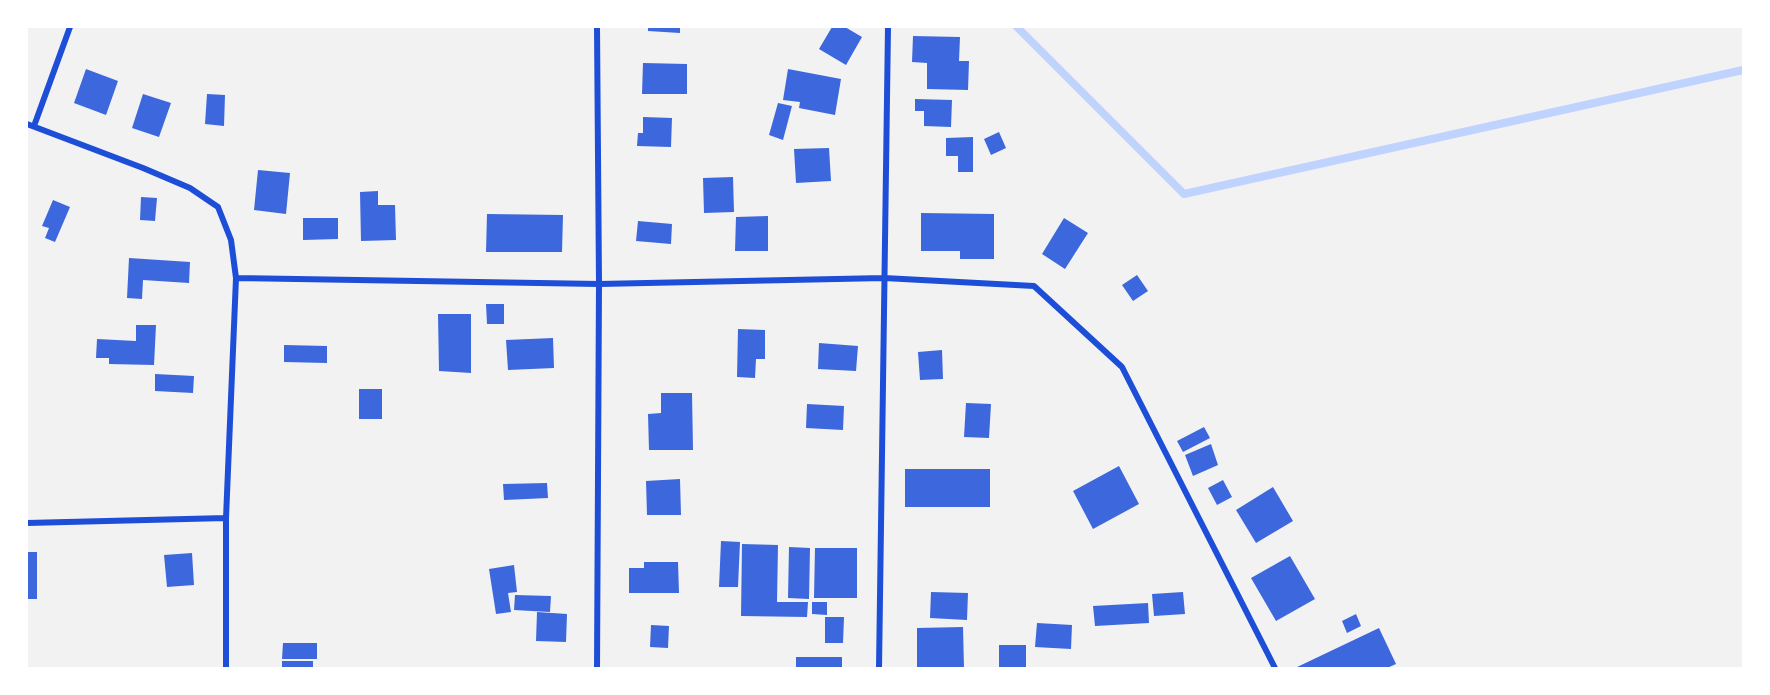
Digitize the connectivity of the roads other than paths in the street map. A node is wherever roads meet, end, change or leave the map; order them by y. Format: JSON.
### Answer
{"nodes":[{"id":1,"x":70,"y":27,"type":"edge"},
{"id":2,"x":597,"y":27,"type":"edge"},
{"id":3,"x":888,"y":27,"type":"edge"},
{"id":4,"x":30,"y":125,"type":"edge"},
{"id":5,"x":236,"y":278,"type":"junction"},
{"id":6,"x":884,"y":278,"type":"junction"},
{"id":7,"x":599,"y":284,"type":"junction"},
{"id":8,"x":226,"y":518,"type":"junction"},
{"id":9,"x":27,"y":523,"type":"edge"},
{"id":10,"x":226,"y":668,"type":"edge"},
{"id":11,"x":597,"y":668,"type":"edge"},
{"id":12,"x":879,"y":668,"type":"edge"},
{"id":13,"x":1275,"y":668,"type":"edge"}],
"edges":[{"from":1,"to":4,"type":"street"},
{"from":2,"to":7,"type":"street"},
{"from":3,"to":6,"type":"street"},
{"from":4,"to":5,"type":"street"},
{"from":5,"to":7,"type":"street"},
{"from":5,"to":8,"type":"street"},
{"from":6,"to":7,"type":"street"},
{"from":6,"to":12,"type":"street"},
{"from":6,"to":13,"type":"street"},
{"from":7,"to":11,"type":"street"},
{"from":8,"to":9,"type":"street"},
{"from":8,"to":10,"type":"street"}]}
